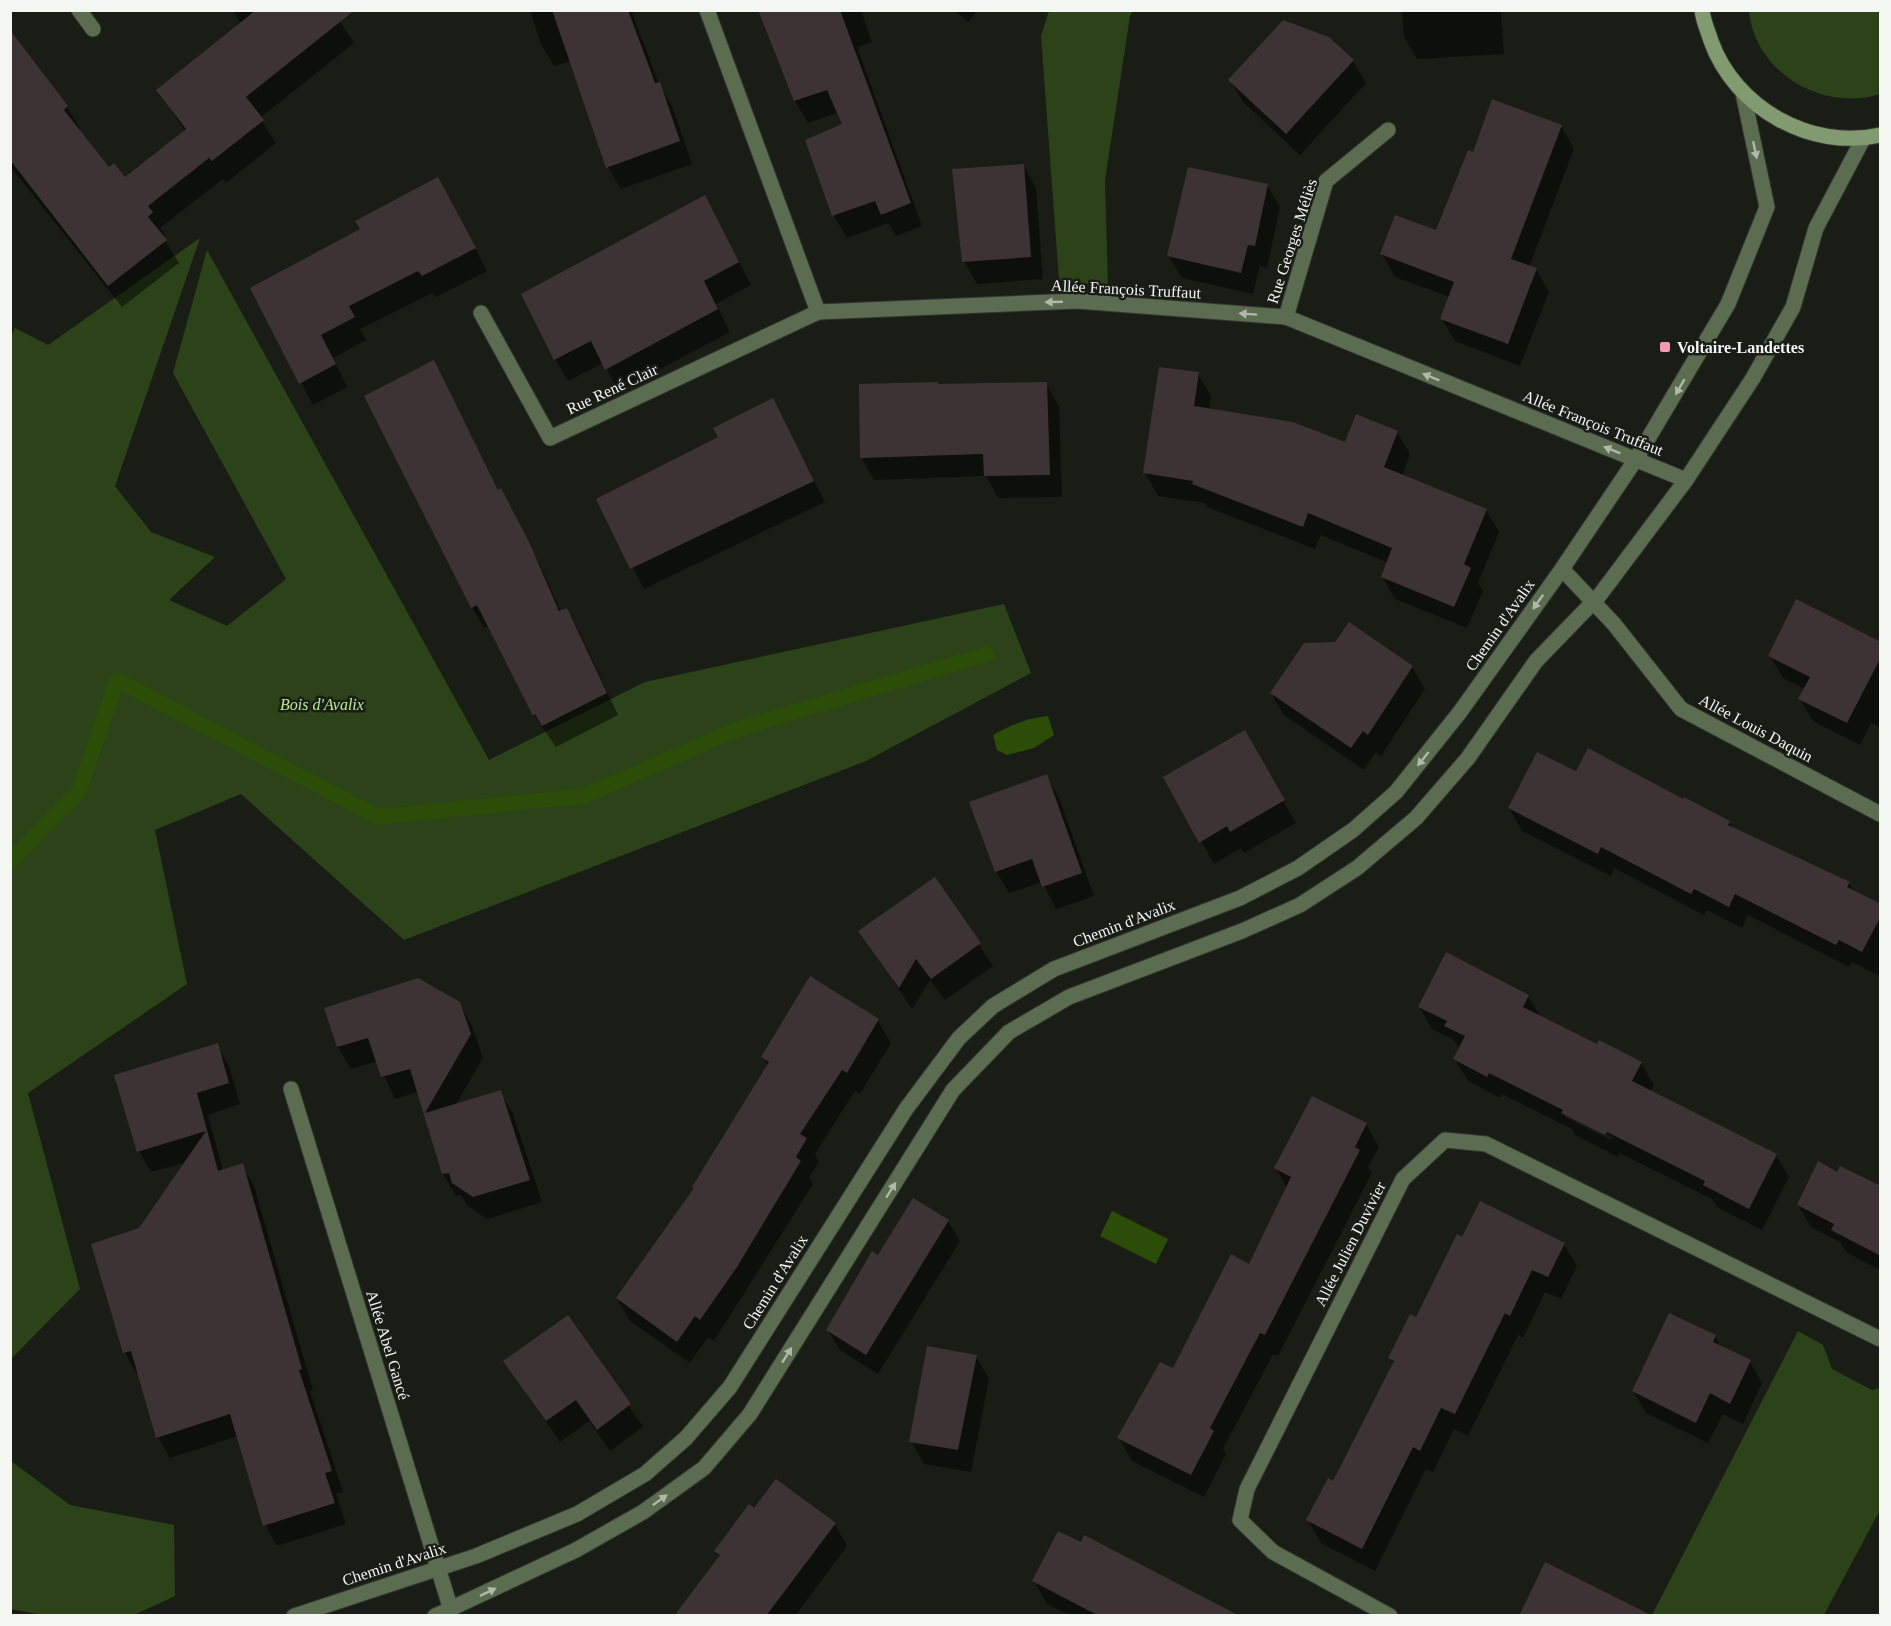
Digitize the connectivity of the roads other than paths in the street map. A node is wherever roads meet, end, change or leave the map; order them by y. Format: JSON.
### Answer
{"nodes":[{"id":1,"x":79,"y":10,"type":"edge"},
{"id":2,"x":707,"y":10,"type":"edge"},
{"id":3,"x":1702,"y":10,"type":"edge"},
{"id":4,"x":93,"y":29,"type":"dead end"},
{"id":5,"x":1743,"y":93,"type":"junction"},
{"id":6,"x":1388,"y":130,"type":"dead end"},
{"id":7,"x":1881,"y":135,"type":"edge"},
{"id":8,"x":1863,"y":139,"type":"junction"},
{"id":9,"x":818,"y":312,"type":"junction"},
{"id":10,"x":481,"y":313,"type":"dead end"},
{"id":11,"x":1286,"y":317,"type":"junction"},
{"id":12,"x":1636,"y":459,"type":"junction"},
{"id":13,"x":1686,"y":480,"type":"junction"},
{"id":14,"x":1562,"y":569,"type":"junction"},
{"id":15,"x":1593,"y":602,"type":"junction"},
{"id":16,"x":1881,"y":814,"type":"edge"},
{"id":17,"x":291,"y":1089,"type":"dead end"},
{"id":18,"x":1881,"y":1339,"type":"edge"},
{"id":19,"x":437,"y":1569,"type":"junction"},
{"id":20,"x":451,"y":1610,"type":"junction"},
{"id":21,"x":294,"y":1616,"type":"edge"},
{"id":22,"x":435,"y":1616,"type":"edge"},
{"id":23,"x":1390,"y":1616,"type":"edge"}],
"edges":[{"from":1,"to":4,"type":"street"},
{"from":2,"to":9,"type":"street"},
{"from":3,"to":5,"type":"main road"},
{"from":5,"to":8,"type":"main road"},
{"from":5,"to":12,"type":"street","name":"Chemin d'Avalix","one_way":true},
{"from":6,"to":11,"type":"street","name":"Rue Georges Méliès"},
{"from":7,"to":8,"type":"main road"},
{"from":8,"to":13,"type":"street"},
{"from":9,"to":10,"type":"street","name":"Rue René Clair"},
{"from":11,"to":9,"type":"street","name":"Allée François Truffaut","one_way":true},
{"from":12,"to":11,"type":"street","name":"Allée François Truffaut","one_way":true},
{"from":12,"to":13,"type":"street","name":"Allée François Truffaut"},
{"from":12,"to":14,"type":"street","name":"Chemin d'Avalix"},
{"from":13,"to":15,"type":"street"},
{"from":14,"to":15,"type":"street","name":"Allée Louis Daquin"},
{"from":14,"to":19,"type":"street","name":"Chemin d'Avalix","one_way":true},
{"from":15,"to":16,"type":"street","name":"Allée Louis Daquin"},
{"from":20,"to":15,"type":"street","one_way":true},
{"from":17,"to":19,"type":"street","name":"Allée Abel Gancé"},
{"from":18,"to":23,"type":"street","name":"Allée Julien Duvivier"},
{"from":19,"to":20,"type":"street","name":"Allée Abel Gancé"},
{"from":19,"to":21,"type":"street","name":"Chemin d'Avalix"},
{"from":20,"to":22,"type":"street"}]}
